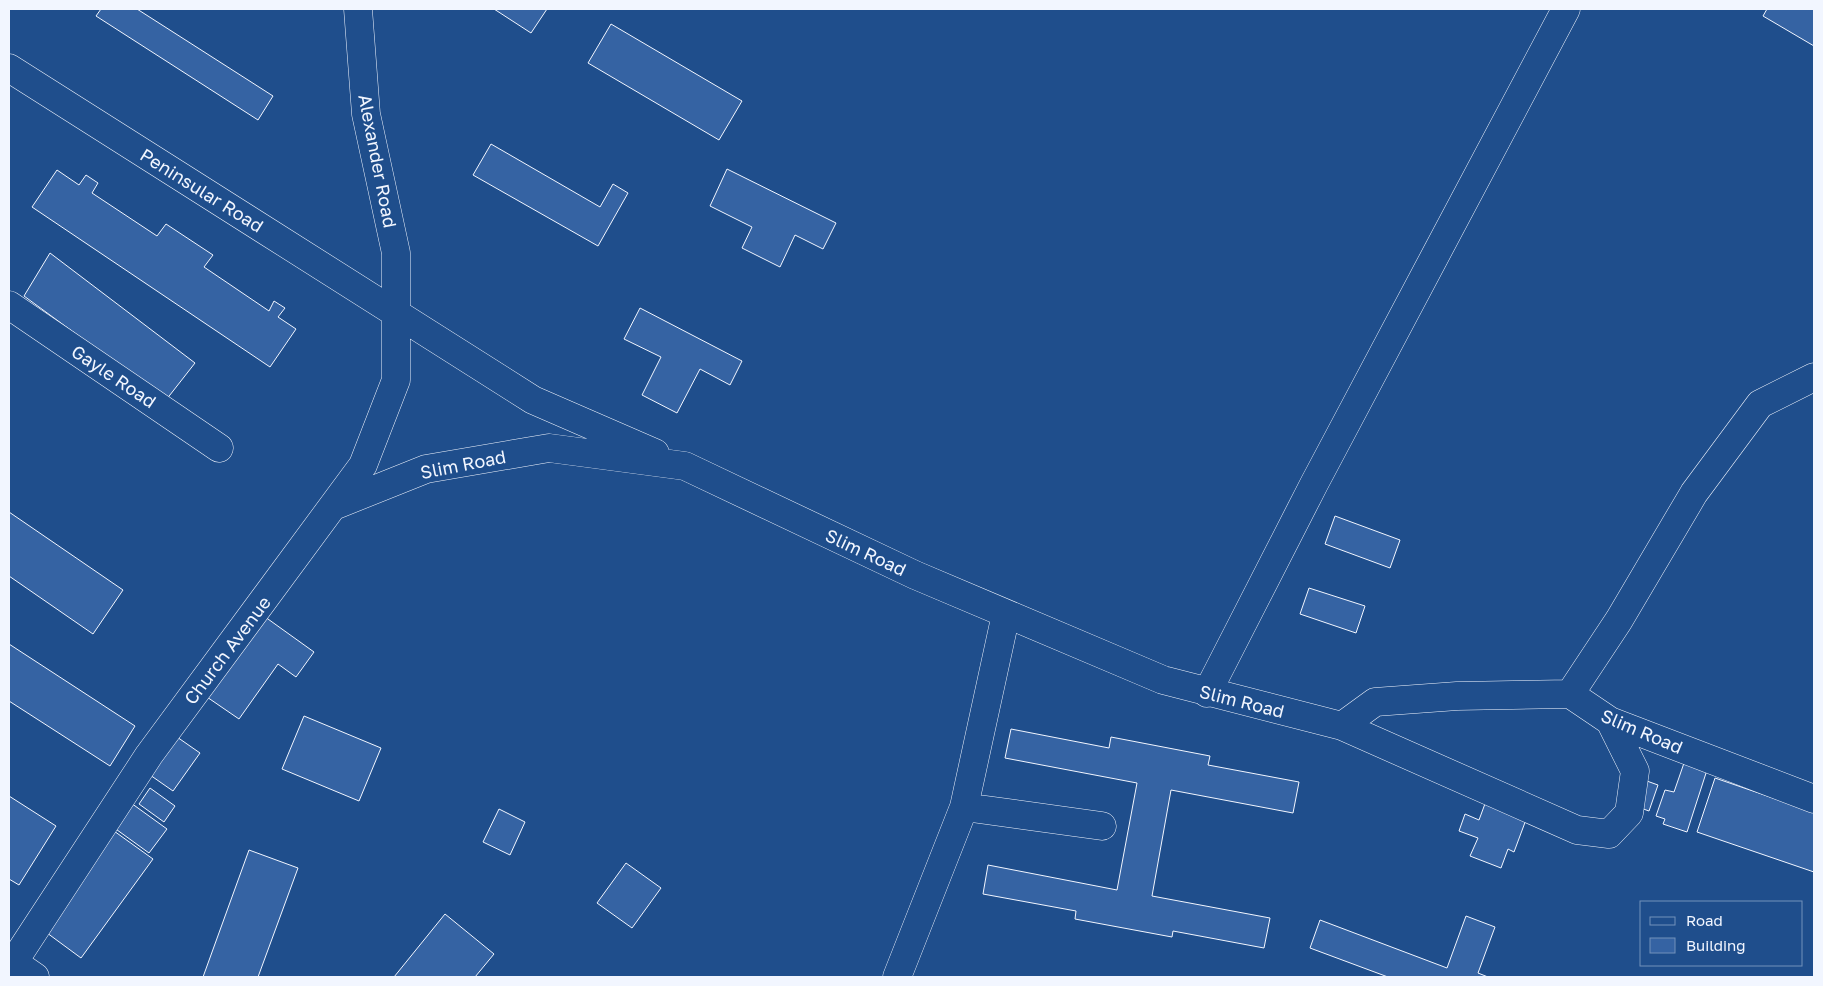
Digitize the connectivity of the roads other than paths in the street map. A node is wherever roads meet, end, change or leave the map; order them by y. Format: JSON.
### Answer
{"nodes":[{"id":1,"x":358,"y":9,"type":"edge"},
{"id":2,"x":1566,"y":9,"type":"edge"},
{"id":3,"x":9,"y":68,"type":"edge"},
{"id":4,"x":9,"y":305,"type":"edge"},
{"id":5,"x":396,"y":313,"type":"junction"},
{"id":6,"x":1814,"y":377,"type":"edge"},
{"id":7,"x":219,"y":448,"type":"dead end"},
{"id":8,"x":685,"y":466,"type":"junction"},
{"id":9,"x":336,"y":505,"type":"junction"},
{"id":10,"x":1006,"y":614,"type":"junction"},
{"id":11,"x":1207,"y":692,"type":"junction"},
{"id":12,"x":1570,"y":694,"type":"junction"},
{"id":13,"x":1610,"y":721,"type":"junction"},
{"id":14,"x":1342,"y":726,"type":"junction"},
{"id":15,"x":1814,"y":799,"type":"edge"},
{"id":16,"x":964,"y":807,"type":"junction"},
{"id":17,"x":1102,"y":826,"type":"dead end"},
{"id":18,"x":17,"y":967,"type":"edge"},
{"id":19,"x":897,"y":977,"type":"edge"}],
"edges":[{"from":1,"to":5,"type":"lane","name":"Alexander Road"},
{"from":2,"to":11,"type":"lane"},
{"from":3,"to":5,"type":"lane","name":"Peninsular Road"},
{"from":4,"to":7,"type":"lane","name":"Gayle Road"},
{"from":5,"to":8,"type":"lane","name":"Slim Road"},
{"from":5,"to":9,"type":"lane","name":"Church Avenue"},
{"from":6,"to":12,"type":"lane"},
{"from":8,"to":9,"type":"lane","name":"Slim Road"},
{"from":8,"to":10,"type":"lane","name":"Slim Road"},
{"from":9,"to":18,"type":"lane","name":"Church Avenue"},
{"from":10,"to":11,"type":"lane","name":"Slim Road"},
{"from":10,"to":16,"type":"lane"},
{"from":11,"to":14,"type":"lane","name":"Slim Road"},
{"from":12,"to":13,"type":"lane","name":"Slim Road"},
{"from":12,"to":14,"type":"lane"},
{"from":13,"to":14,"type":"lane","name":"Slim Road"},
{"from":13,"to":15,"type":"lane","name":"Slim Road"},
{"from":16,"to":17,"type":"lane"},
{"from":16,"to":19,"type":"lane"}]}
